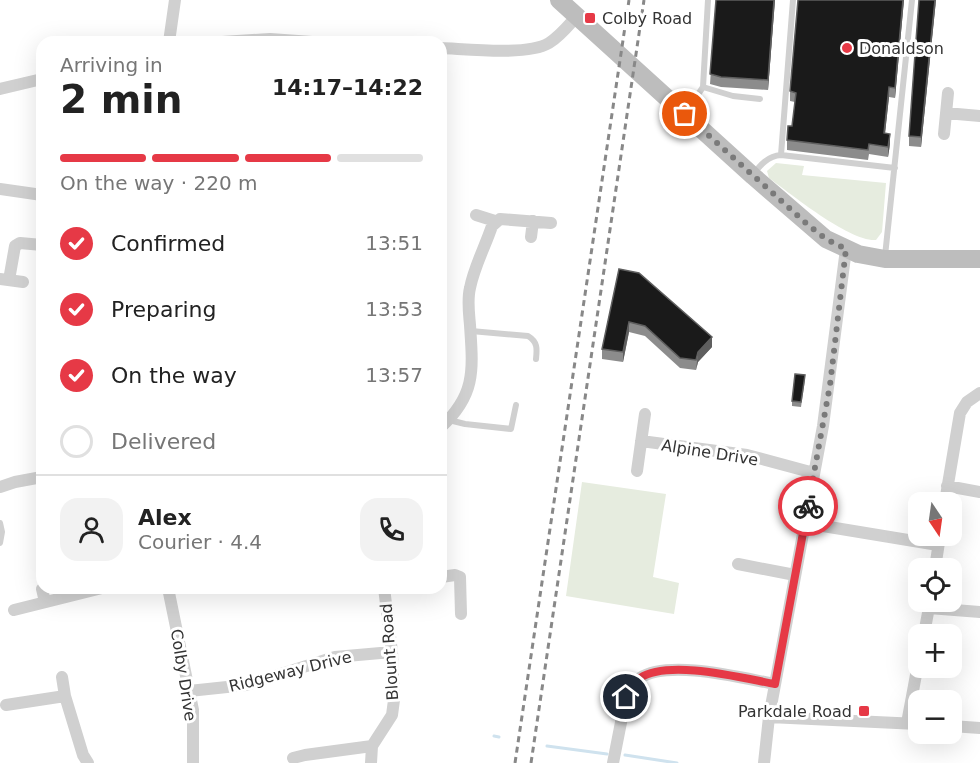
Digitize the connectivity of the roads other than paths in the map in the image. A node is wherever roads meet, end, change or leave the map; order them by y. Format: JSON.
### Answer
{"nodes":[{"id":1,"x":175,"y":0,"type":"edge"},
{"id":2,"x":559,"y":0,"type":"edge"},
{"id":3,"x":708,"y":0,"type":"edge"},
{"id":4,"x":793,"y":0,"type":"edge"},
{"id":5,"x":912,"y":0,"type":"edge"},
{"id":6,"x":576,"y":17,"type":"junction"},
{"id":7,"x":170,"y":36,"type":"edge"},
{"id":8,"x":447,"y":48,"type":"edge"},
{"id":9,"x":36,"y":80,"type":"edge"},
{"id":10,"x":703,"y":87,"type":"junction"},
{"id":11,"x":0,"y":89,"type":"edge"},
{"id":12,"x":948,"y":93,"type":"dead end"},
{"id":13,"x":759,"y":99,"type":"dead end"},
{"id":14,"x":946,"y":113,"type":"junction"},
{"id":15,"x":685,"y":114,"type":"junction"},
{"id":16,"x":980,"y":116,"type":"edge"},
{"id":17,"x":944,"y":134,"type":"dead end"},
{"id":18,"x":781,"y":156,"type":"junction"},
{"id":19,"x":895,"y":168,"type":"junction"},
{"id":20,"x":753,"y":176,"type":"junction"},
{"id":21,"x":0,"y":189,"type":"edge"},
{"id":22,"x":36,"y":194,"type":"edge"},
{"id":23,"x":476,"y":215,"type":"dead end"},
{"id":24,"x":495,"y":221,"type":"junction"},
{"id":25,"x":532,"y":221,"type":"junction"},
{"id":26,"x":551,"y":223,"type":"dead end"},
{"id":27,"x":531,"y":237,"type":"dead end"},
{"id":28,"x":36,"y":244,"type":"edge"},
{"id":29,"x":846,"y":249,"type":"junction"},
{"id":30,"x":885,"y":259,"type":"junction"},
{"id":31,"x":980,"y":259,"type":"edge"},
{"id":32,"x":5,"y":280,"type":"edge"},
{"id":33,"x":23,"y":282,"type":"dead end"},
{"id":34,"x":470,"y":332,"type":"junction"},
{"id":35,"x":536,"y":359,"type":"dead end"},
{"id":36,"x":980,"y":393,"type":"edge"},
{"id":37,"x":516,"y":405,"type":"dead end"},
{"id":38,"x":645,"y":414,"type":"dead end"},
{"id":39,"x":447,"y":422,"type":"edge"},
{"id":40,"x":447,"y":424,"type":"edge"},
{"id":41,"x":641,"y":441,"type":"junction"},
{"id":42,"x":637,"y":471,"type":"dead end"},
{"id":43,"x":814,"y":473,"type":"junction"},
{"id":44,"x":36,"y":478,"type":"edge"},
{"id":45,"x":947,"y":486,"type":"junction"},
{"id":46,"x":0,"y":487,"type":"edge"},
{"id":47,"x":946,"y":492,"type":"edge"},
{"id":48,"x":980,"y":492,"type":"edge"},
{"id":49,"x":805,"y":522,"type":"junction"},
{"id":50,"x":0,"y":523,"type":"edge"},
{"id":51,"x":908,"y":536,"type":"edge"},
{"id":52,"x":0,"y":543,"type":"edge"},
{"id":53,"x":738,"y":564,"type":"dead end"},
{"id":54,"x":795,"y":575,"type":"junction"},
{"id":55,"x":447,"y":576,"type":"edge"},
{"id":56,"x":43,"y":594,"type":"edge"},
{"id":57,"x":78,"y":594,"type":"edge"},
{"id":58,"x":169,"y":594,"type":"edge"},
{"id":59,"x":385,"y":594,"type":"edge"},
{"id":60,"x":45,"y":602,"type":"junction"},
{"id":61,"x":14,"y":610,"type":"dead end"},
{"id":62,"x":962,"y":610,"type":"edge"},
{"id":63,"x":980,"y":612,"type":"edge"},
{"id":64,"x":461,"y":614,"type":"dead end"},
{"id":65,"x":392,"y":652,"type":"junction"},
{"id":66,"x":62,"y":677,"type":"dead end"},
{"id":67,"x":775,"y":684,"type":"junction"},
{"id":68,"x":189,"y":691,"type":"junction"},
{"id":69,"x":65,"y":696,"type":"junction"},
{"id":70,"x":13,"y":700,"type":"dead end"},
{"id":71,"x":770,"y":717,"type":"junction"},
{"id":72,"x":908,"y":724,"type":"edge"},
{"id":73,"x":962,"y":727,"type":"edge"},
{"id":74,"x":980,"y":728,"type":"edge"},
{"id":75,"x":303,"y":741,"type":"dead end"},
{"id":76,"x":372,"y":746,"type":"junction"},
{"id":77,"x":88,"y":763,"type":"edge"},
{"id":78,"x":193,"y":763,"type":"edge"},
{"id":79,"x":371,"y":763,"type":"edge"},
{"id":80,"x":613,"y":763,"type":"edge"},
{"id":81,"x":764,"y":763,"type":"edge"}],
"edges":[{"from":1,"to":7,"type":"street"},
{"from":2,"to":6,"type":"street"},
{"from":3,"to":10,"type":"lane"},
{"from":4,"to":18,"type":"lane"},
{"from":5,"to":19,"type":"lane"},
{"from":6,"to":8,"type":"street"},
{"from":6,"to":15,"type":"street"},
{"from":9,"to":11,"type":"street"},
{"from":10,"to":13,"type":"lane"},
{"from":10,"to":15,"type":"lane"},
{"from":12,"to":14,"type":"street"},
{"from":14,"to":16,"type":"street"},
{"from":14,"to":17,"type":"street"},
{"from":15,"to":20,"type":"street"},
{"from":18,"to":19,"type":"lane"},
{"from":18,"to":20,"type":"lane"},
{"from":19,"to":30,"type":"lane"},
{"from":20,"to":29,"type":"street"},
{"from":21,"to":22,"type":"street"},
{"from":23,"to":24,"type":"street"},
{"from":24,"to":25,"type":"street"},
{"from":24,"to":34,"type":"street"},
{"from":25,"to":26,"type":"street"},
{"from":25,"to":27,"type":"street"},
{"from":28,"to":32,"type":"street"},
{"from":29,"to":30,"type":"street"},
{"from":29,"to":43,"type":"street"},
{"from":30,"to":31,"type":"street"},
{"from":32,"to":33,"type":"street"},
{"from":34,"to":35,"type":"lane"},
{"from":34,"to":39,"type":"street"},
{"from":36,"to":45,"type":"street"},
{"from":37,"to":40,"type":"lane"},
{"from":38,"to":41,"type":"street"},
{"from":41,"to":42,"type":"street"},
{"from":41,"to":43,"type":"street","name":"Alpine Drive"},
{"from":43,"to":49,"type":"street"},
{"from":44,"to":46,"type":"street"},
{"from":45,"to":47,"type":"street"},
{"from":45,"to":48,"type":"street"},
{"from":49,"to":51,"type":"street"},
{"from":49,"to":54,"type":"street"},
{"from":50,"to":52,"type":"lane"},
{"from":53,"to":54,"type":"street"},
{"from":54,"to":67,"type":"street"},
{"from":55,"to":64,"type":"street"},
{"from":56,"to":60,"type":"street"},
{"from":57,"to":60,"type":"street"},
{"from":58,"to":68,"type":"street","name":"Colby Drive"},
{"from":59,"to":65,"type":"street","name":"Blount Road"},
{"from":60,"to":61,"type":"street"},
{"from":62,"to":63,"type":"street"},
{"from":65,"to":68,"type":"street","name":"Ridgeway Drive"},
{"from":65,"to":76,"type":"street","name":"Blount Road"},
{"from":66,"to":69,"type":"street"},
{"from":67,"to":71,"type":"street"},
{"from":67,"to":80,"type":"street"},
{"from":68,"to":78,"type":"street","name":"Colby Drive"},
{"from":69,"to":70,"type":"street"},
{"from":69,"to":77,"type":"street"},
{"from":71,"to":72,"type":"street"},
{"from":71,"to":81,"type":"street"},
{"from":73,"to":74,"type":"street"},
{"from":75,"to":76,"type":"street"},
{"from":76,"to":79,"type":"street"}]}
